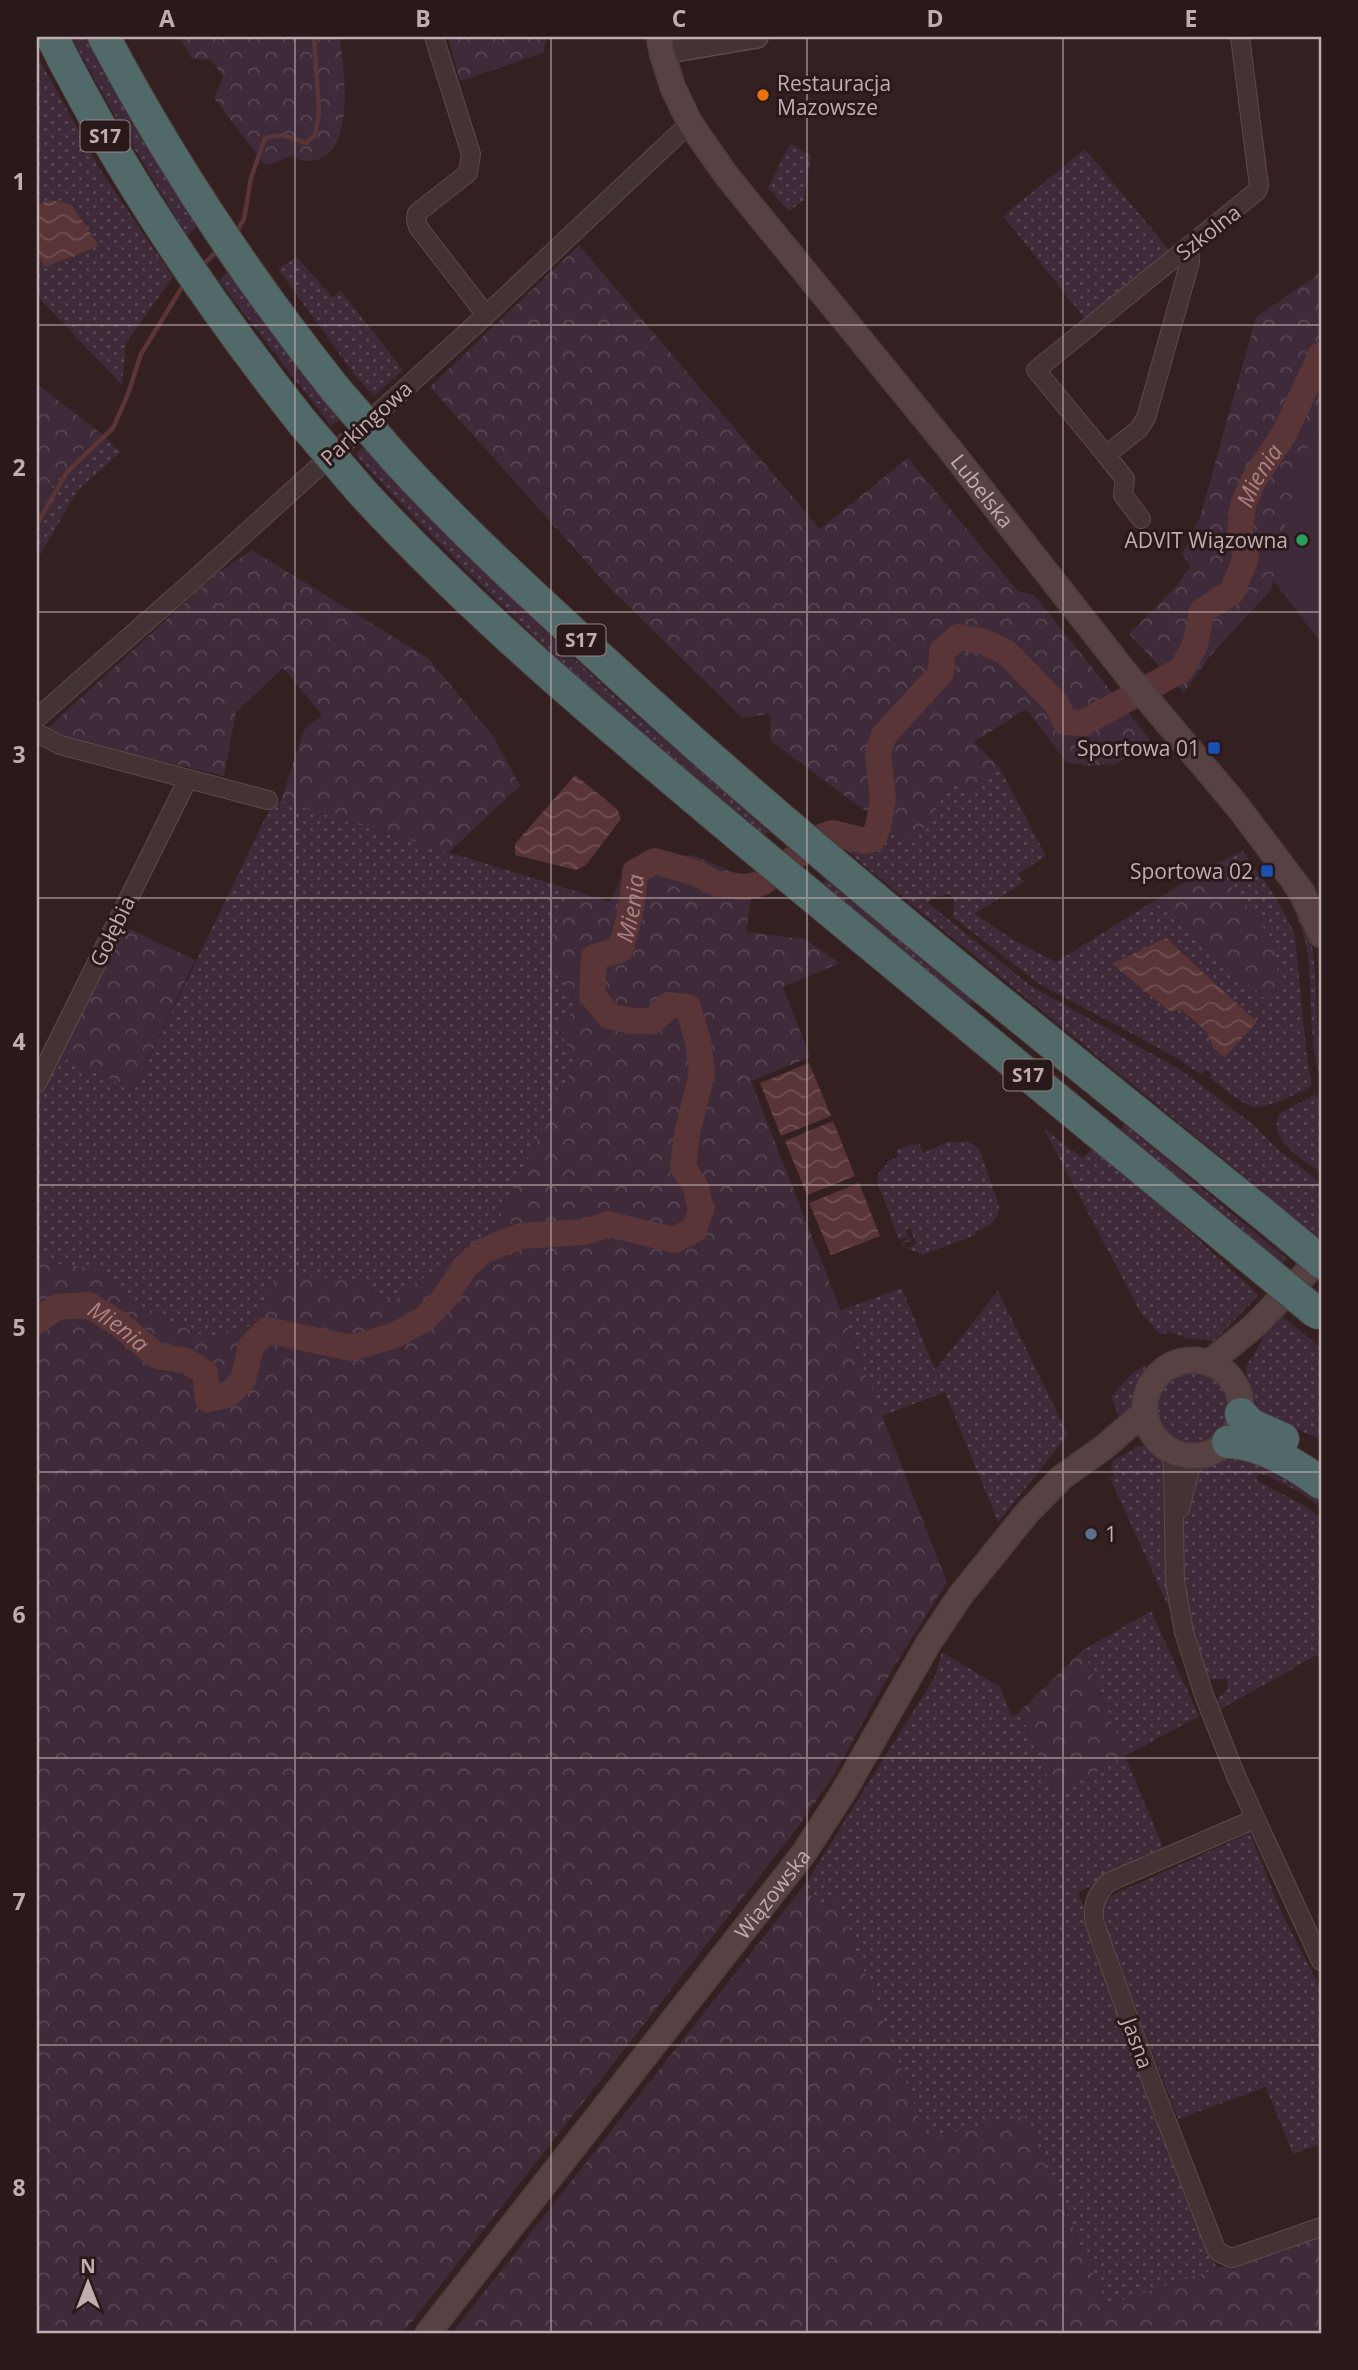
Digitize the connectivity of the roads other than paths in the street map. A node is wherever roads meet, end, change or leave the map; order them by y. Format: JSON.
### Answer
{"nodes":[{"id":1,"x":52,"y":37,"type":"edge"},
{"id":2,"x":104,"y":37,"type":"edge"},
{"id":3,"x":434,"y":37,"type":"edge"},
{"id":4,"x":757,"y":37,"type":"edge"},
{"id":5,"x":1240,"y":37,"type":"edge"},
{"id":6,"x":661,"y":45,"type":"edge"},
{"id":7,"x":690,"y":123,"type":"junction"},
{"id":8,"x":1189,"y":247,"type":"junction"},
{"id":9,"x":486,"y":315,"type":"junction"},
{"id":10,"x":1106,"y":455,"type":"junction"},
{"id":11,"x":1140,"y":519,"type":"dead end"},
{"id":12,"x":37,"y":718,"type":"edge"},
{"id":13,"x":37,"y":733,"type":"edge"},
{"id":14,"x":188,"y":779,"type":"junction"},
{"id":15,"x":268,"y":800,"type":"dead end"},
{"id":16,"x":1321,"y":935,"type":"edge"},
{"id":17,"x":37,"y":1083,"type":"edge"},
{"id":18,"x":1321,"y":1260,"type":"edge"},
{"id":19,"x":1319,"y":1314,"type":"edge"},
{"id":20,"x":1252,"y":1328,"type":"junction"},
{"id":21,"x":1209,"y":1363,"type":"junction"},
{"id":22,"x":1230,"y":1378,"type":"junction"},
{"id":23,"x":1145,"y":1412,"type":"junction"},
{"id":24,"x":1234,"y":1428,"type":"junction"},
{"id":25,"x":1163,"y":1444,"type":"junction"},
{"id":26,"x":1103,"y":1448,"type":"junction"},
{"id":27,"x":1197,"y":1456,"type":"junction"},
{"id":28,"x":1321,"y":1459,"type":"edge"},
{"id":29,"x":1321,"y":1483,"type":"edge"},
{"id":30,"x":1173,"y":1544,"type":"junction"},
{"id":31,"x":1255,"y":1819,"type":"junction"},
{"id":32,"x":1321,"y":1961,"type":"edge"},
{"id":33,"x":1321,"y":2227,"type":"edge"},
{"id":34,"x":428,"y":2333,"type":"edge"}],
"edges":[{"from":1,"to":19,"type":"highway","number":"S17","bridge":true},
{"from":2,"to":18,"type":"highway","number":"S17","bridge":true},
{"from":3,"to":9,"type":"street"},
{"from":4,"to":6,"type":"street"},
{"from":5,"to":8,"type":"street","name":"Szkolna"},
{"from":6,"to":7,"type":"main road","name":"Lubelska"},
{"from":7,"to":9,"type":"street","name":"Parkingowa"},
{"from":7,"to":16,"type":"main road","name":"Lubelska"},
{"from":8,"to":10,"type":"street"},
{"from":8,"to":10,"type":"street","name":"Szkolna"},
{"from":9,"to":12,"type":"street","name":"Parkingowa"},
{"from":10,"to":11,"type":"street"},
{"from":13,"to":14,"type":"street"},
{"from":14,"to":15,"type":"street"},
{"from":14,"to":17,"type":"street","name":"Gołębia"},
{"from":18,"to":20,"type":"main road"},
{"from":20,"to":21,"type":"main road"},
{"from":20,"to":22,"type":"main road"},
{"from":21,"to":22,"type":"main road"},
{"from":21,"to":23,"type":"main road"},
{"from":22,"to":24,"type":"main road"},
{"from":23,"to":25,"type":"main road"},
{"from":23,"to":26,"type":"main road","name":"Wiązowska"},
{"from":24,"to":27,"type":"main road"},
{"from":24,"to":28,"type":"highway"},
{"from":24,"to":29,"type":"highway"},
{"from":25,"to":26,"type":"main road","name":"Wiązowska"},
{"from":25,"to":27,"type":"main road"},
{"from":25,"to":30,"type":"street"},
{"from":26,"to":34,"type":"main road","name":"Wiązowska"},
{"from":27,"to":30,"type":"street"},
{"from":30,"to":31,"type":"street"},
{"from":31,"to":32,"type":"street"},
{"from":31,"to":33,"type":"street","name":"Jasna"}]}
